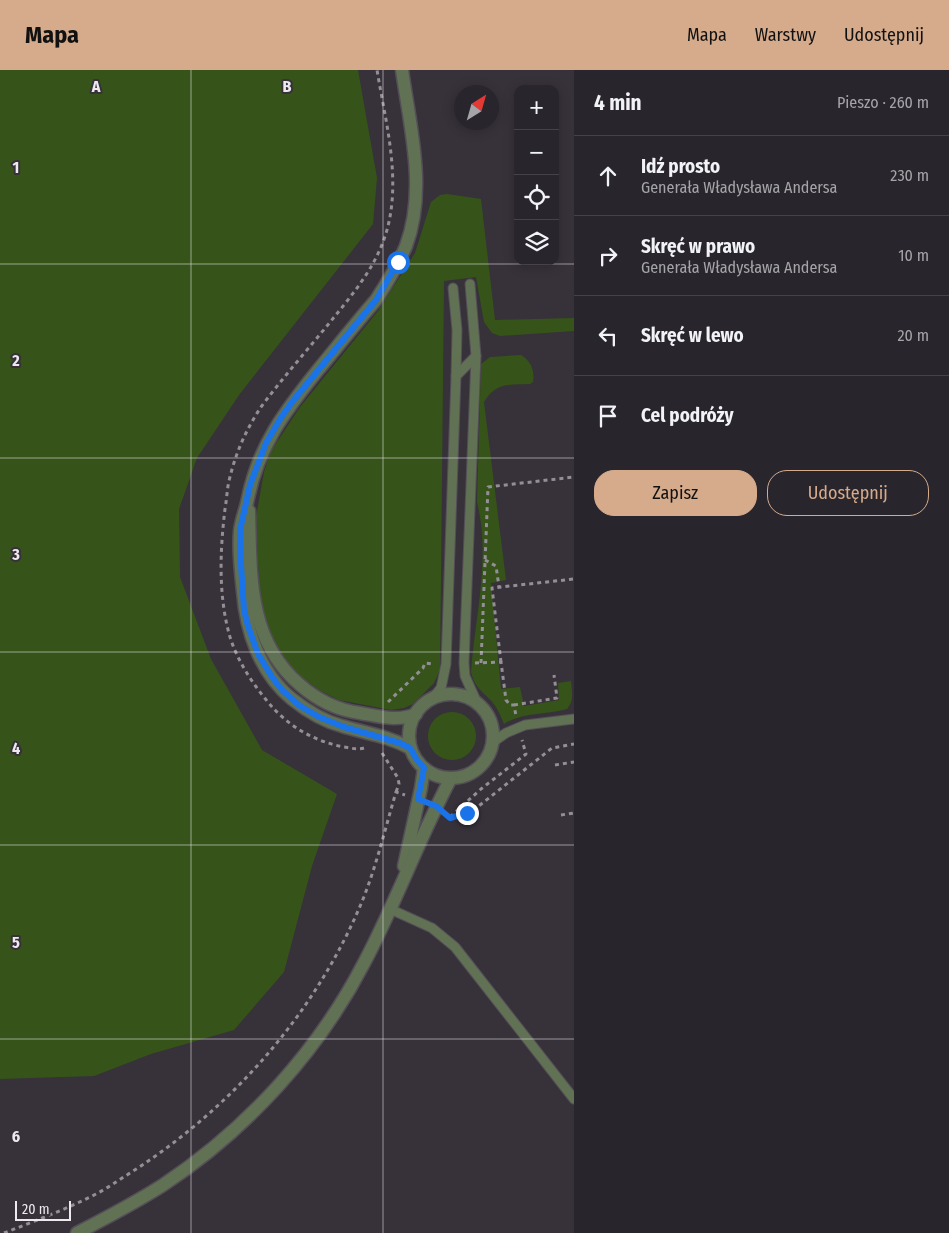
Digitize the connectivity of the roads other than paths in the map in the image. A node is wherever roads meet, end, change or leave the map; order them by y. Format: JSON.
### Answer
{"nodes":[{"id":1,"x":402,"y":70,"type":"edge"},
{"id":2,"x":470,"y":284,"type":"dead end"},
{"id":3,"x":453,"y":288,"type":"dead end"},
{"id":4,"x":476,"y":356,"type":"junction"},
{"id":5,"x":456,"y":376,"type":"junction"},
{"id":6,"x":248,"y":497,"type":"junction"},
{"id":7,"x":430,"y":700,"type":"junction"},
{"id":8,"x":478,"y":704,"type":"junction"},
{"id":9,"x":416,"y":714,"type":"junction"},
{"id":10,"x":574,"y":719,"type":"edge"},
{"id":11,"x":493,"y":742,"type":"junction"},
{"id":12,"x":410,"y":748,"type":"junction"},
{"id":13,"x":424,"y":768,"type":"junction"},
{"id":14,"x":451,"y":778,"type":"junction"},
{"id":15,"x":400,"y":885,"type":"junction"},
{"id":16,"x":390,"y":909,"type":"junction"},
{"id":17,"x":574,"y":1099,"type":"edge"},
{"id":18,"x":77,"y":1233,"type":"edge"}],
"edges":[{"from":1,"to":6,"type":"street"},
{"from":2,"to":4,"type":"lane"},
{"from":3,"to":5,"type":"lane"},
{"from":4,"to":5,"type":"lane"},
{"from":4,"to":8,"type":"lane"},
{"from":5,"to":7,"type":"lane"},
{"from":6,"to":9,"type":"street"},
{"from":6,"to":12,"type":"street"},
{"from":7,"to":8,"type":"street"},
{"from":7,"to":9,"type":"street"},
{"from":8,"to":11,"type":"street"},
{"from":9,"to":12,"type":"street"},
{"from":10,"to":11,"type":"lane"},
{"from":11,"to":14,"type":"street"},
{"from":12,"to":13,"type":"street"},
{"from":13,"to":14,"type":"street"},
{"from":13,"to":15,"type":"street"},
{"from":14,"to":15,"type":"street"},
{"from":15,"to":16,"type":"street"},
{"from":16,"to":17,"type":"lane"},
{"from":16,"to":18,"type":"street"}]}
